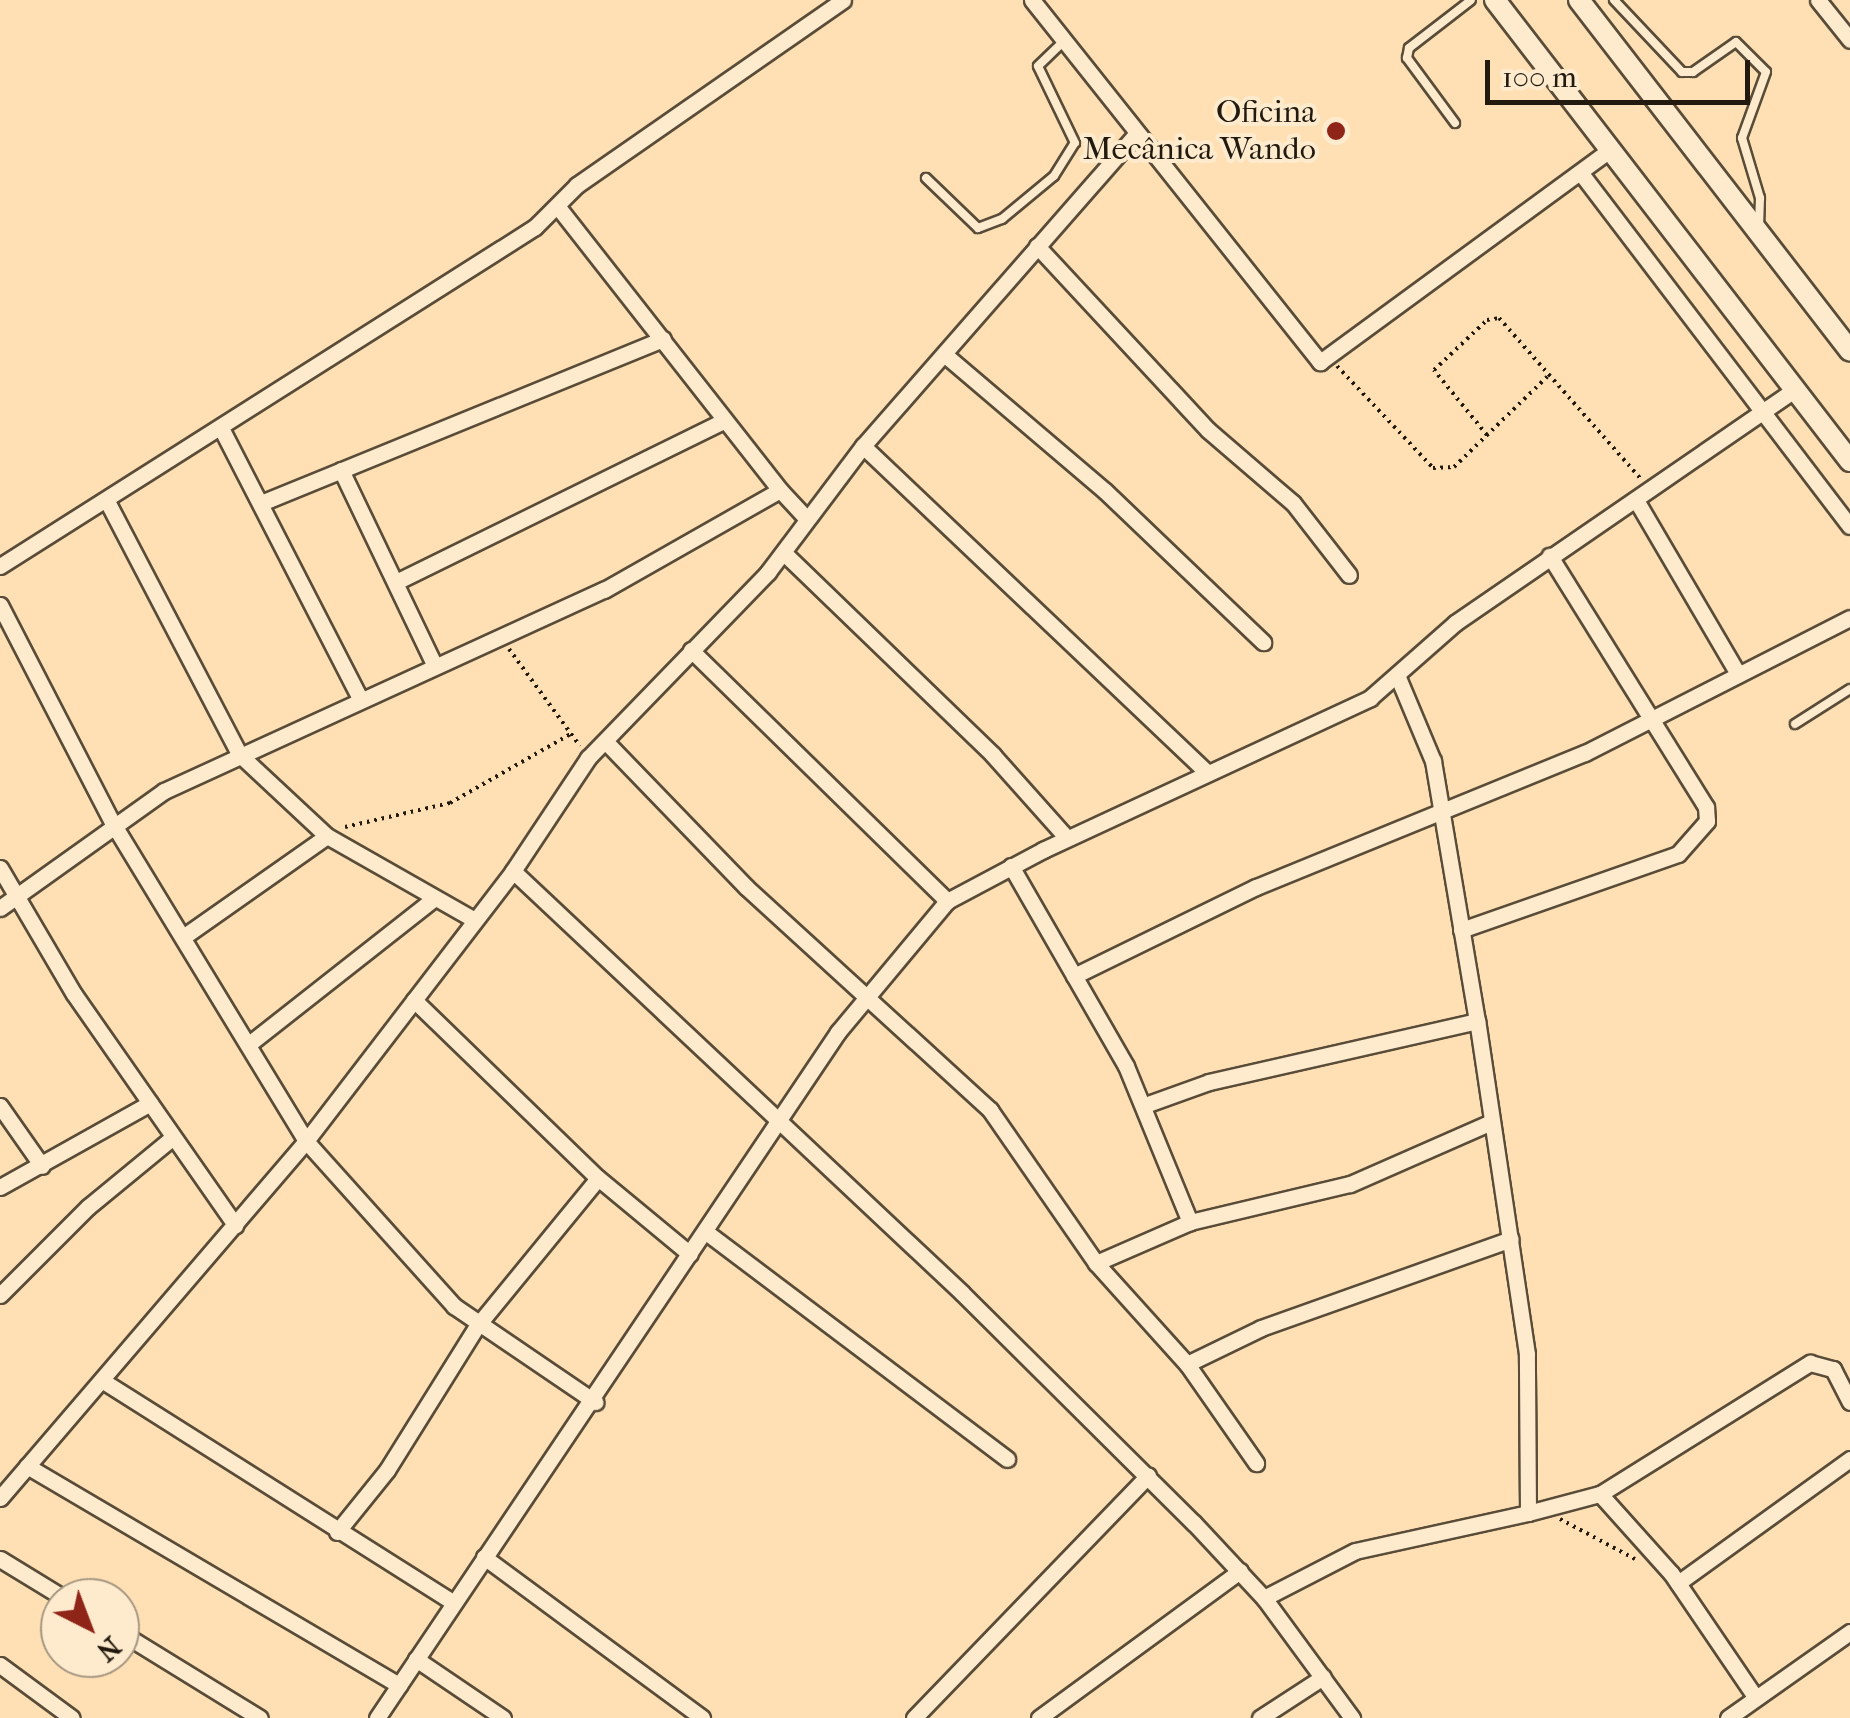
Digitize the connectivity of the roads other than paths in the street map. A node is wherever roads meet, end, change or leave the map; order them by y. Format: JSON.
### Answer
{"nodes":[{"id":1,"x":843,"y":0,"type":"edge"},
{"id":2,"x":1032,"y":0,"type":"edge"},
{"id":3,"x":1471,"y":0,"type":"edge"},
{"id":4,"x":1496,"y":0,"type":"edge"},
{"id":5,"x":1578,"y":0,"type":"edge"},
{"id":6,"x":1614,"y":0,"type":"edge"},
{"id":7,"x":1818,"y":0,"type":"edge"},
{"id":8,"x":1065,"y":40,"type":"junction"},
{"id":9,"x":1850,"y":40,"type":"edge"},
{"id":10,"x":1455,"y":123,"type":"dead end"},
{"id":11,"x":1136,"y":134,"type":"junction"},
{"id":12,"x":1610,"y":150,"type":"junction"},
{"id":13,"x":1583,"y":176,"type":"junction"},
{"id":14,"x":926,"y":178,"type":"dead end"},
{"id":15,"x":558,"y":208,"type":"junction"},
{"id":16,"x":1758,"y":233,"type":"junction"},
{"id":17,"x":1038,"y":246,"type":"junction"},
{"id":18,"x":663,"y":339,"type":"junction"},
{"id":19,"x":1850,"y":351,"type":"edge"},
{"id":20,"x":944,"y":354,"type":"junction"},
{"id":21,"x":1794,"y":390,"type":"junction"},
{"id":22,"x":1764,"y":412,"type":"junction"},
{"id":23,"x":723,"y":421,"type":"junction"},
{"id":24,"x":220,"y":428,"type":"junction"},
{"id":25,"x":863,"y":446,"type":"junction"},
{"id":26,"x":1850,"y":461,"type":"edge"},
{"id":27,"x":342,"y":470,"type":"junction"},
{"id":28,"x":780,"y":490,"type":"junction"},
{"id":29,"x":1636,"y":500,"type":"junction"},
{"id":30,"x":108,"y":503,"type":"junction"},
{"id":31,"x":260,"y":503,"type":"junction"},
{"id":32,"x":806,"y":518,"type":"junction"},
{"id":33,"x":1850,"y":526,"type":"edge"},
{"id":34,"x":784,"y":553,"type":"junction"},
{"id":35,"x":1550,"y":556,"type":"junction"},
{"id":36,"x":0,"y":566,"type":"edge"},
{"id":37,"x":1348,"y":575,"type":"dead end"},
{"id":38,"x":398,"y":582,"type":"junction"},
{"id":39,"x":0,"y":605,"type":"edge"},
{"id":40,"x":1850,"y":618,"type":"edge"},
{"id":41,"x":1264,"y":642,"type":"dead end"},
{"id":42,"x":691,"y":650,"type":"junction"},
{"id":43,"x":435,"y":666,"type":"junction"},
{"id":44,"x":1738,"y":674,"type":"junction"},
{"id":45,"x":1397,"y":675,"type":"junction"},
{"id":46,"x":1850,"y":689,"type":"edge"},
{"id":47,"x":360,"y":698,"type":"junction"},
{"id":48,"x":1652,"y":720,"type":"junction"},
{"id":49,"x":1796,"y":724,"type":"dead end"},
{"id":50,"x":606,"y":742,"type":"junction"},
{"id":51,"x":239,"y":754,"type":"junction"},
{"id":52,"x":1208,"y":773,"type":"junction"},
{"id":53,"x":1444,"y":812,"type":"junction"},
{"id":54,"x":112,"y":822,"type":"junction"},
{"id":55,"x":327,"y":836,"type":"junction"},
{"id":56,"x":1068,"y":838,"type":"junction"},
{"id":57,"x":1010,"y":866,"type":"junction"},
{"id":58,"x":0,"y":868,"type":"edge"},
{"id":59,"x":513,"y":871,"type":"junction"},
{"id":60,"x":15,"y":897,"type":"junction"},
{"id":61,"x":432,"y":900,"type":"junction"},
{"id":62,"x":946,"y":901,"type":"junction"},
{"id":63,"x":0,"y":908,"type":"edge"},
{"id":64,"x":475,"y":920,"type":"junction"},
{"id":65,"x":1461,"y":930,"type":"junction"},
{"id":66,"x":186,"y":935,"type":"junction"},
{"id":67,"x":1074,"y":976,"type":"junction"},
{"id":68,"x":865,"y":996,"type":"junction"},
{"id":69,"x":414,"y":1000,"type":"junction"},
{"id":70,"x":1478,"y":1020,"type":"junction"},
{"id":71,"x":249,"y":1044,"type":"junction"},
{"id":72,"x":150,"y":1103,"type":"junction"},
{"id":73,"x":1144,"y":1105,"type":"junction"},
{"id":74,"x":0,"y":1106,"type":"edge"},
{"id":75,"x":776,"y":1122,"type":"junction"},
{"id":76,"x":1491,"y":1122,"type":"junction"},
{"id":77,"x":172,"y":1138,"type":"junction"},
{"id":78,"x":306,"y":1141,"type":"junction"},
{"id":79,"x":42,"y":1166,"type":"junction"},
{"id":80,"x":598,"y":1178,"type":"junction"},
{"id":81,"x":0,"y":1187,"type":"edge"},
{"id":82,"x":1190,"y":1222,"type":"junction"},
{"id":83,"x":235,"y":1225,"type":"junction"},
{"id":84,"x":706,"y":1232,"type":"junction"},
{"id":85,"x":1511,"y":1239,"type":"junction"},
{"id":86,"x":690,"y":1254,"type":"junction"},
{"id":87,"x":1096,"y":1263,"type":"junction"},
{"id":88,"x":0,"y":1295,"type":"edge"},
{"id":89,"x":477,"y":1326,"type":"junction"},
{"id":90,"x":1187,"y":1364,"type":"junction"},
{"id":91,"x":104,"y":1382,"type":"junction"},
{"id":92,"x":595,"y":1402,"type":"junction"},
{"id":93,"x":1850,"y":1402,"type":"edge"},
{"id":94,"x":1006,"y":1459,"type":"dead end"},
{"id":95,"x":1850,"y":1459,"type":"edge"},
{"id":96,"x":1256,"y":1463,"type":"dead end"},
{"id":97,"x":27,"y":1466,"type":"junction"},
{"id":98,"x":1148,"y":1476,"type":"junction"},
{"id":99,"x":1600,"y":1494,"type":"junction"},
{"id":100,"x":0,"y":1498,"type":"edge"},
{"id":101,"x":1528,"y":1513,"type":"junction"},
{"id":102,"x":336,"y":1532,"type":"junction"},
{"id":103,"x":484,"y":1557,"type":"junction"},
{"id":104,"x":0,"y":1559,"type":"edge"},
{"id":105,"x":1240,"y":1571,"type":"junction"},
{"id":106,"x":1674,"y":1578,"type":"junction"},
{"id":107,"x":40,"y":1583,"type":"edge"},
{"id":108,"x":1264,"y":1598,"type":"junction"},
{"id":109,"x":454,"y":1603,"type":"junction"},
{"id":110,"x":1850,"y":1632,"type":"edge"},
{"id":111,"x":140,"y":1644,"type":"edge"},
{"id":112,"x":416,"y":1660,"type":"junction"},
{"id":113,"x":0,"y":1665,"type":"edge"},
{"id":114,"x":1323,"y":1677,"type":"junction"},
{"id":115,"x":399,"y":1685,"type":"junction"},
{"id":116,"x":1756,"y":1698,"type":"junction"},
{"id":117,"x":72,"y":1718,"type":"edge"},
{"id":118,"x":260,"y":1718,"type":"edge"},
{"id":119,"x":377,"y":1718,"type":"edge"},
{"id":120,"x":503,"y":1718,"type":"edge"},
{"id":121,"x":702,"y":1718,"type":"edge"},
{"id":122,"x":914,"y":1718,"type":"edge"},
{"id":123,"x":1039,"y":1718,"type":"edge"},
{"id":124,"x":1260,"y":1718,"type":"edge"},
{"id":125,"x":1352,"y":1718,"type":"edge"},
{"id":126,"x":1728,"y":1718,"type":"edge"}],
"edges":[{"from":1,"to":15,"type":"street"},
{"from":2,"to":8,"type":"street"},
{"from":3,"to":10,"type":"lane"},
{"from":4,"to":12,"type":"street"},
{"from":5,"to":16,"type":"street"},
{"from":6,"to":16,"type":"lane"},
{"from":7,"to":9,"type":"street"},
{"from":8,"to":11,"type":"street"},
{"from":8,"to":14,"type":"lane"},
{"from":11,"to":13,"type":"street"},
{"from":11,"to":17,"type":"street"},
{"from":12,"to":13,"type":"street"},
{"from":12,"to":21,"type":"street"},
{"from":13,"to":22,"type":"street"},
{"from":15,"to":18,"type":"street"},
{"from":15,"to":24,"type":"street"},
{"from":16,"to":19,"type":"street"},
{"from":17,"to":20,"type":"street"},
{"from":17,"to":37,"type":"street"},
{"from":18,"to":23,"type":"street"},
{"from":18,"to":27,"type":"street"},
{"from":20,"to":25,"type":"street"},
{"from":20,"to":41,"type":"street"},
{"from":21,"to":22,"type":"street"},
{"from":21,"to":26,"type":"street"},
{"from":22,"to":29,"type":"street"},
{"from":22,"to":33,"type":"street"},
{"from":23,"to":28,"type":"street"},
{"from":23,"to":38,"type":"street"},
{"from":24,"to":30,"type":"street"},
{"from":24,"to":31,"type":"street"},
{"from":25,"to":32,"type":"street"},
{"from":25,"to":52,"type":"street"},
{"from":27,"to":31,"type":"street"},
{"from":27,"to":38,"type":"street"},
{"from":28,"to":32,"type":"street"},
{"from":28,"to":43,"type":"street"},
{"from":29,"to":35,"type":"street"},
{"from":29,"to":44,"type":"street"},
{"from":30,"to":36,"type":"street"},
{"from":30,"to":51,"type":"street"},
{"from":31,"to":47,"type":"street"},
{"from":32,"to":34,"type":"street"},
{"from":34,"to":42,"type":"street"},
{"from":34,"to":56,"type":"street"},
{"from":35,"to":45,"type":"street"},
{"from":35,"to":48,"type":"street"},
{"from":38,"to":43,"type":"street"},
{"from":39,"to":54,"type":"street"},
{"from":40,"to":44,"type":"street"},
{"from":42,"to":50,"type":"street"},
{"from":42,"to":62,"type":"street"},
{"from":43,"to":47,"type":"street"},
{"from":44,"to":48,"type":"street"},
{"from":45,"to":52,"type":"street"},
{"from":45,"to":53,"type":"street"},
{"from":46,"to":49,"type":"lane"},
{"from":47,"to":51,"type":"street"},
{"from":48,"to":53,"type":"street"},
{"from":48,"to":65,"type":"street"},
{"from":50,"to":59,"type":"street"},
{"from":50,"to":68,"type":"street"},
{"from":51,"to":54,"type":"street"},
{"from":51,"to":55,"type":"street"},
{"from":52,"to":56,"type":"street"},
{"from":53,"to":65,"type":"street"},
{"from":53,"to":67,"type":"street"},
{"from":54,"to":60,"type":"street"},
{"from":54,"to":66,"type":"street"},
{"from":55,"to":61,"type":"street"},
{"from":55,"to":66,"type":"street"},
{"from":56,"to":57,"type":"street"},
{"from":57,"to":62,"type":"street"},
{"from":57,"to":67,"type":"street"},
{"from":58,"to":60,"type":"street"},
{"from":59,"to":64,"type":"street"},
{"from":59,"to":75,"type":"street"},
{"from":60,"to":63,"type":"street"},
{"from":60,"to":72,"type":"street"},
{"from":61,"to":64,"type":"street"},
{"from":61,"to":71,"type":"street"},
{"from":62,"to":68,"type":"street"},
{"from":64,"to":69,"type":"street"},
{"from":65,"to":70,"type":"street"},
{"from":66,"to":71,"type":"street"},
{"from":67,"to":73,"type":"street"},
{"from":68,"to":75,"type":"street"},
{"from":68,"to":87,"type":"street"},
{"from":69,"to":78,"type":"street"},
{"from":69,"to":80,"type":"street"},
{"from":70,"to":73,"type":"street"},
{"from":70,"to":76,"type":"street"},
{"from":71,"to":78,"type":"street"},
{"from":72,"to":77,"type":"street"},
{"from":72,"to":79,"type":"street"},
{"from":73,"to":82,"type":"street"},
{"from":74,"to":79,"type":"street"},
{"from":75,"to":84,"type":"street"},
{"from":75,"to":98,"type":"street"},
{"from":76,"to":82,"type":"street"},
{"from":76,"to":85,"type":"street"},
{"from":77,"to":83,"type":"street"},
{"from":77,"to":88,"type":"street"},
{"from":78,"to":83,"type":"street"},
{"from":78,"to":89,"type":"street"},
{"from":79,"to":81,"type":"street"},
{"from":80,"to":86,"type":"street"},
{"from":80,"to":89,"type":"street"},
{"from":82,"to":87,"type":"street"},
{"from":83,"to":91,"type":"street"},
{"from":84,"to":86,"type":"street"},
{"from":84,"to":94,"type":"street"},
{"from":85,"to":90,"type":"street"},
{"from":85,"to":101,"type":"street"},
{"from":86,"to":92,"type":"street"},
{"from":87,"to":90,"type":"street"},
{"from":89,"to":92,"type":"street"},
{"from":89,"to":102,"type":"street"},
{"from":90,"to":96,"type":"street"},
{"from":91,"to":97,"type":"street"},
{"from":91,"to":102,"type":"street"},
{"from":92,"to":103,"type":"street"},
{"from":93,"to":99,"type":"street"},
{"from":95,"to":106,"type":"street"},
{"from":97,"to":100,"type":"street"},
{"from":97,"to":115,"type":"street"},
{"from":98,"to":105,"type":"street"},
{"from":98,"to":122,"type":"street"},
{"from":99,"to":101,"type":"street"},
{"from":99,"to":106,"type":"street"},
{"from":101,"to":108,"type":"street"},
{"from":102,"to":109,"type":"street"},
{"from":103,"to":109,"type":"street"},
{"from":103,"to":121,"type":"street"},
{"from":104,"to":107,"type":"street"},
{"from":105,"to":108,"type":"street"},
{"from":105,"to":123,"type":"street"},
{"from":106,"to":116,"type":"street"},
{"from":108,"to":114,"type":"street"},
{"from":109,"to":112,"type":"street"},
{"from":110,"to":116,"type":"street"},
{"from":111,"to":118,"type":"street"},
{"from":112,"to":115,"type":"street"},
{"from":112,"to":120,"type":"street"},
{"from":113,"to":117,"type":"street"},
{"from":114,"to":124,"type":"street"},
{"from":114,"to":125,"type":"street"},
{"from":115,"to":119,"type":"street"},
{"from":116,"to":126,"type":"street"}]}
